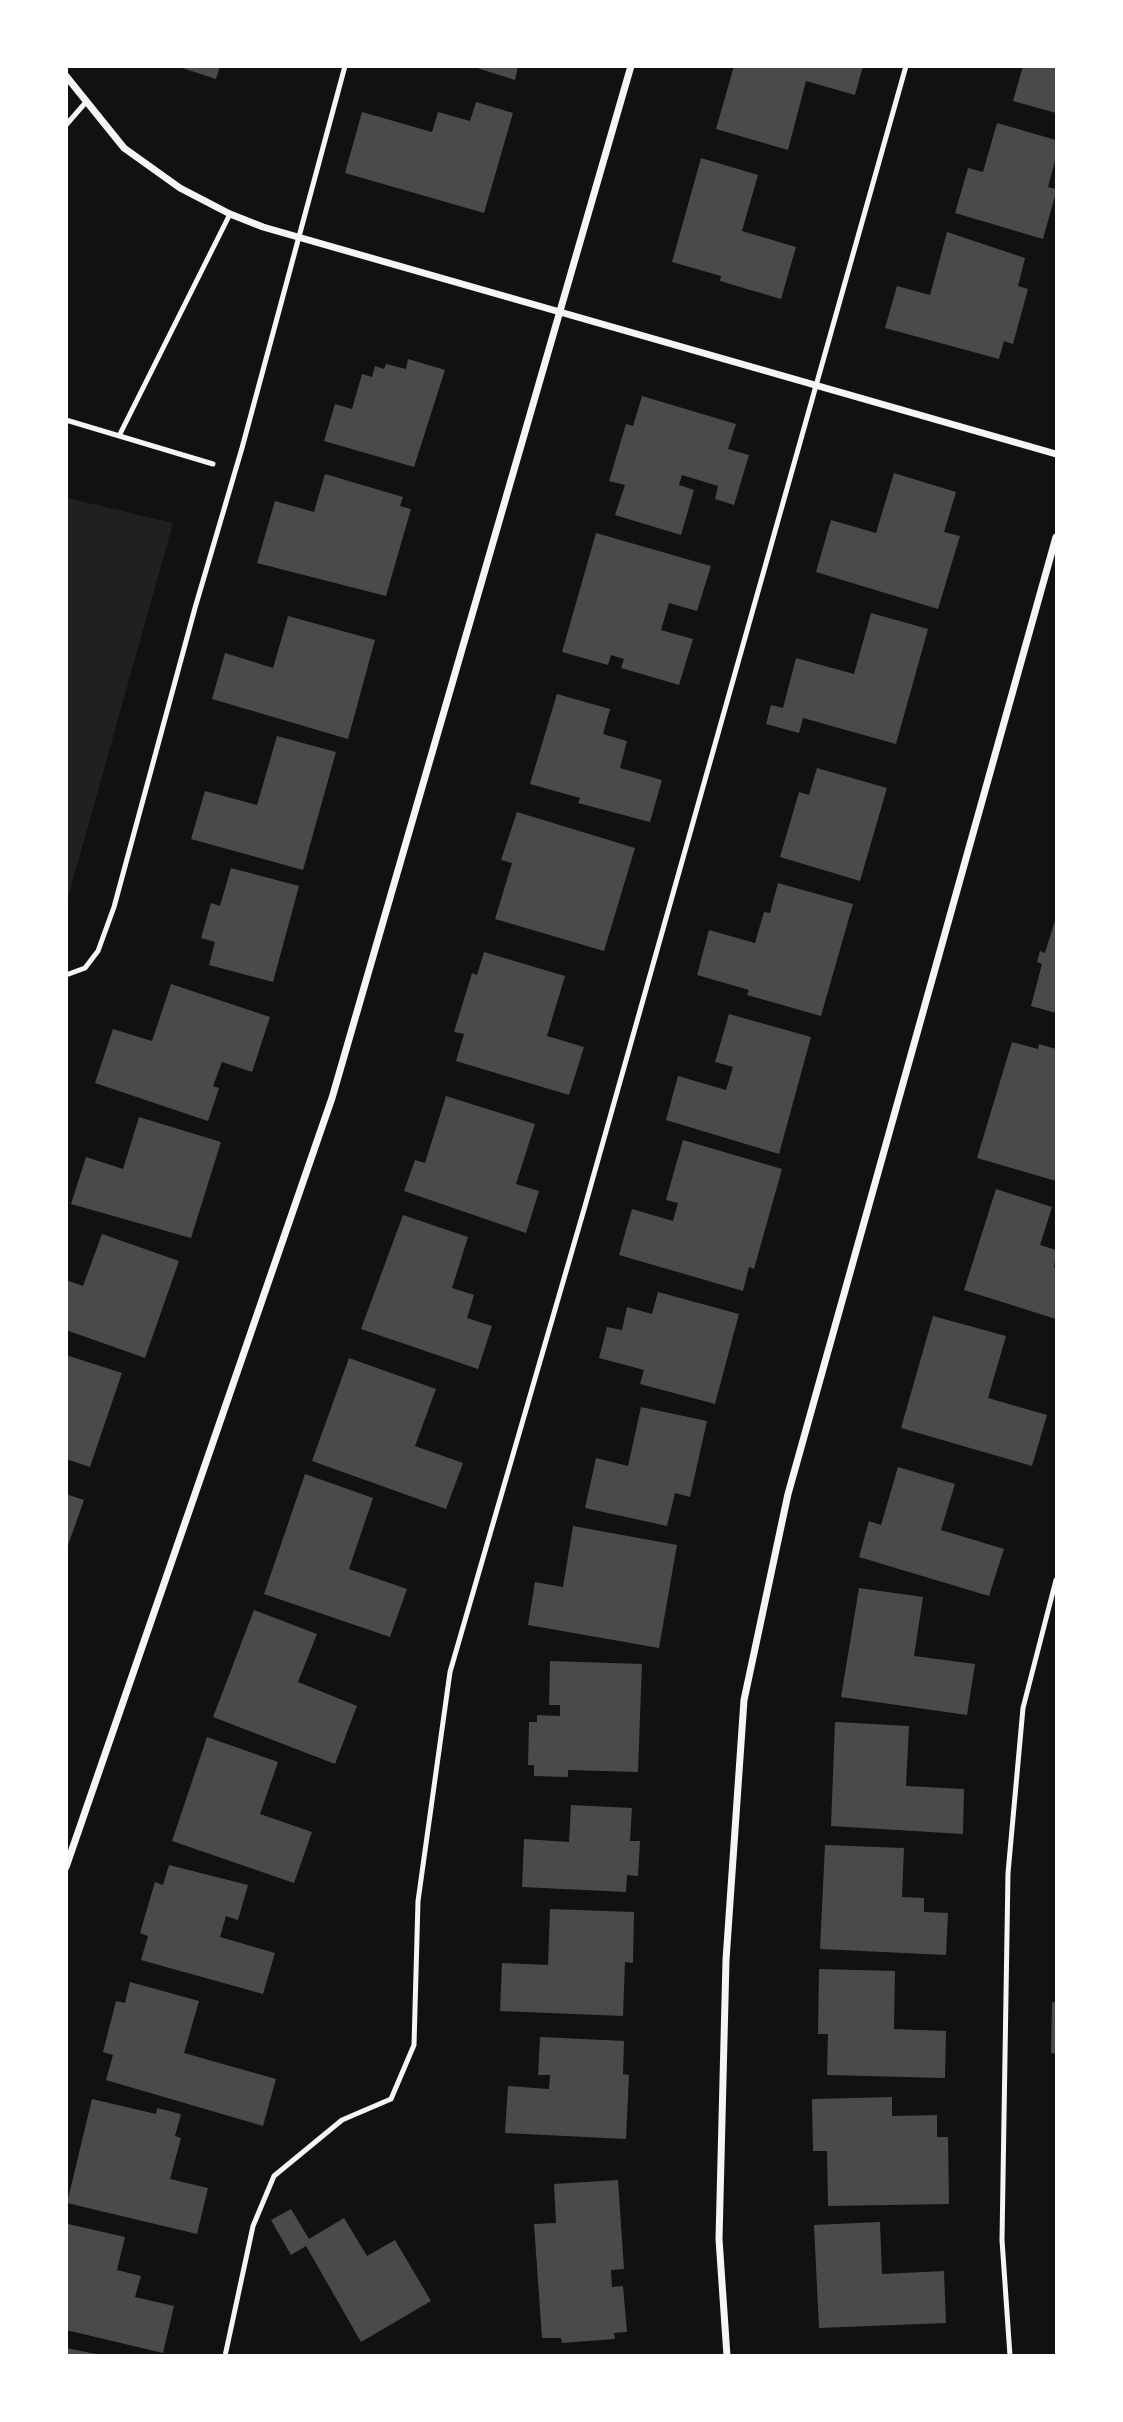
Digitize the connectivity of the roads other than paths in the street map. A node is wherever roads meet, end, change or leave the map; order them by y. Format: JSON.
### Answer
{"nodes":[{"id":1,"x":345,"y":66,"type":"edge"},
{"id":2,"x":631,"y":66,"type":"edge"},
{"id":3,"x":906,"y":66,"type":"edge"},
{"id":4,"x":66,"y":76,"type":"edge"},
{"id":5,"x":86,"y":102,"type":"junction"},
{"id":6,"x":66,"y":125,"type":"edge"},
{"id":7,"x":230,"y":214,"type":"junction"},
{"id":8,"x":298,"y":238,"type":"junction"},
{"id":9,"x":561,"y":311,"type":"junction"},
{"id":10,"x":815,"y":385,"type":"junction"},
{"id":11,"x":66,"y":420,"type":"edge"},
{"id":12,"x":119,"y":436,"type":"junction"},
{"id":13,"x":1056,"y":454,"type":"edge"},
{"id":14,"x":213,"y":464,"type":"dead end"},
{"id":15,"x":1056,"y":537,"type":"edge"},
{"id":16,"x":66,"y":975,"type":"edge"},
{"id":17,"x":1056,"y":1580,"type":"edge"},
{"id":18,"x":66,"y":1867,"type":"edge"},
{"id":19,"x":225,"y":2356,"type":"edge"},
{"id":20,"x":727,"y":2356,"type":"edge"},
{"id":21,"x":1010,"y":2356,"type":"edge"}],
"edges":[{"from":1,"to":8,"type":"lane"},
{"from":2,"to":9,"type":"street"},
{"from":3,"to":10,"type":"lane"},
{"from":4,"to":5,"type":"street"},
{"from":5,"to":6,"type":"lane"},
{"from":5,"to":7,"type":"street"},
{"from":7,"to":8,"type":"street"},
{"from":7,"to":12,"type":"lane"},
{"from":8,"to":9,"type":"street"},
{"from":8,"to":16,"type":"lane"},
{"from":9,"to":10,"type":"street"},
{"from":9,"to":18,"type":"street"},
{"from":10,"to":13,"type":"street"},
{"from":10,"to":19,"type":"lane"},
{"from":11,"to":12,"type":"lane"},
{"from":12,"to":14,"type":"lane"},
{"from":15,"to":20,"type":"street"},
{"from":17,"to":21,"type":"lane"}]}
